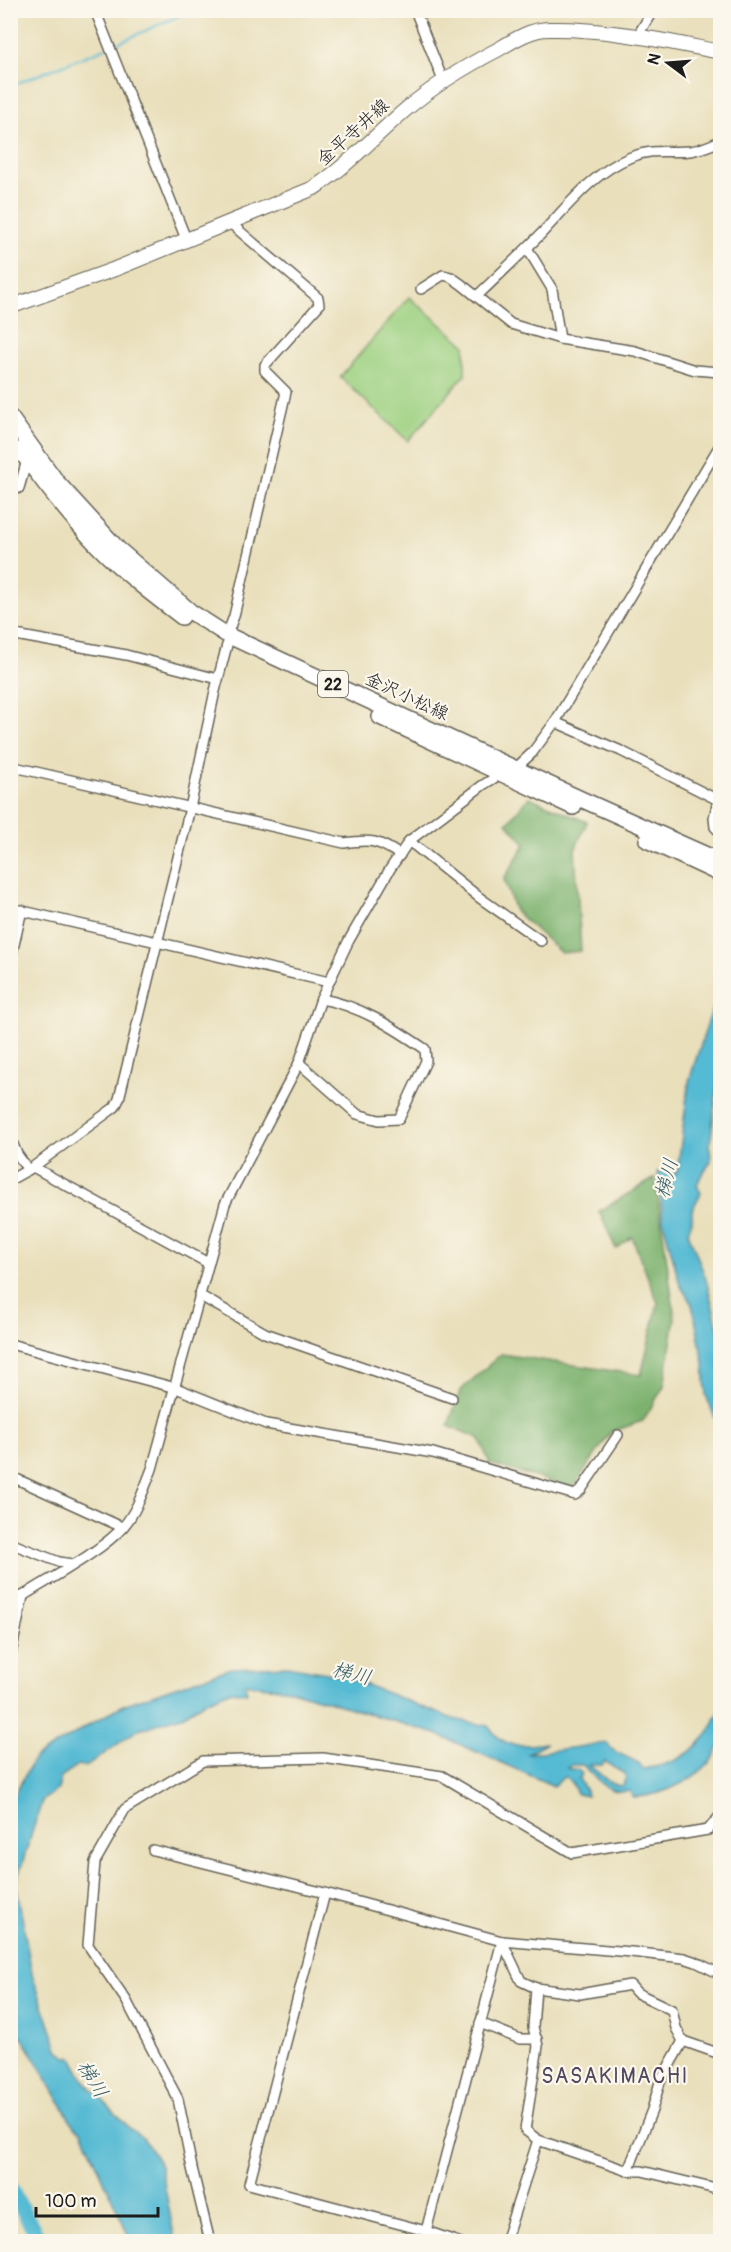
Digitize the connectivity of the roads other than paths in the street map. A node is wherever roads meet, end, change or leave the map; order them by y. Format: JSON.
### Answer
{"nodes":[{"id":1,"x":95,"y":10,"type":"edge"},
{"id":2,"x":415,"y":10,"type":"edge"},
{"id":3,"x":653,"y":10,"type":"edge"},
{"id":4,"x":638,"y":35,"type":"junction"},
{"id":5,"x":720,"y":52,"type":"edge"},
{"id":6,"x":444,"y":82,"type":"junction"},
{"id":7,"x":720,"y":141,"type":"edge"},
{"id":8,"x":228,"y":222,"type":"junction"},
{"id":9,"x":186,"y":239,"type":"junction"},
{"id":10,"x":527,"y":248,"type":"junction"},
{"id":11,"x":421,"y":289,"type":"dead end"},
{"id":12,"x":477,"y":296,"type":"junction"},
{"id":13,"x":10,"y":307,"type":"edge"},
{"id":14,"x":560,"y":339,"type":"junction"},
{"id":15,"x":720,"y":372,"type":"edge"},
{"id":16,"x":10,"y":417,"type":"edge"},
{"id":17,"x":10,"y":435,"type":"edge"},
{"id":18,"x":720,"y":445,"type":"edge"},
{"id":19,"x":27,"y":459,"type":"junction"},
{"id":20,"x":10,"y":492,"type":"edge"},
{"id":21,"x":10,"y":634,"type":"edge"},
{"id":22,"x":227,"y":640,"type":"junction"},
{"id":23,"x":218,"y":679,"type":"junction"},
{"id":24,"x":555,"y":722,"type":"junction"},
{"id":25,"x":10,"y":766,"type":"edge"},
{"id":26,"x":516,"y":768,"type":"junction"},
{"id":27,"x":501,"y":774,"type":"junction"},
{"id":28,"x":190,"y":808,"type":"junction"},
{"id":29,"x":720,"y":832,"type":"edge"},
{"id":30,"x":409,"y":841,"type":"junction"},
{"id":31,"x":400,"y":855,"type":"junction"},
{"id":32,"x":720,"y":861,"type":"edge"},
{"id":33,"x":720,"y":874,"type":"edge"},
{"id":34,"x":10,"y":908,"type":"edge"},
{"id":35,"x":22,"y":910,"type":"junction"},
{"id":36,"x":541,"y":941,"type":"dead end"},
{"id":37,"x":156,"y":942,"type":"junction"},
{"id":38,"x":10,"y":962,"type":"edge"},
{"id":39,"x":329,"y":982,"type":"junction"},
{"id":40,"x":321,"y":999,"type":"junction"},
{"id":41,"x":299,"y":1063,"type":"junction"},
{"id":42,"x":10,"y":1137,"type":"edge"},
{"id":43,"x":31,"y":1169,"type":"junction"},
{"id":44,"x":10,"y":1180,"type":"edge"},
{"id":45,"x":208,"y":1263,"type":"junction"},
{"id":46,"x":198,"y":1295,"type":"junction"},
{"id":47,"x":10,"y":1344,"type":"edge"},
{"id":48,"x":176,"y":1388,"type":"junction"},
{"id":49,"x":453,"y":1398,"type":"dead end"},
{"id":50,"x":618,"y":1436,"type":"dead end"},
{"id":51,"x":10,"y":1476,"type":"edge"},
{"id":52,"x":122,"y":1527,"type":"junction"},
{"id":53,"x":10,"y":1543,"type":"edge"},
{"id":54,"x":72,"y":1564,"type":"junction"},
{"id":55,"x":23,"y":1596,"type":"junction"},
{"id":56,"x":10,"y":1598,"type":"edge"},
{"id":57,"x":10,"y":1658,"type":"edge"},
{"id":58,"x":720,"y":1816,"type":"edge"},
{"id":59,"x":153,"y":1850,"type":"dead end"},
{"id":60,"x":325,"y":1893,"type":"junction"},
{"id":61,"x":502,"y":1941,"type":"junction"},
{"id":62,"x":720,"y":1974,"type":"edge"},
{"id":63,"x":536,"y":1988,"type":"junction"},
{"id":64,"x":480,"y":2023,"type":"junction"},
{"id":65,"x":537,"y":2039,"type":"junction"},
{"id":66,"x":683,"y":2041,"type":"junction"},
{"id":67,"x":720,"y":2054,"type":"edge"},
{"id":68,"x":538,"y":2140,"type":"junction"},
{"id":69,"x":628,"y":2171,"type":"junction"},
{"id":70,"x":720,"y":2190,"type":"edge"},
{"id":71,"x":426,"y":2231,"type":"junction"},
{"id":72,"x":210,"y":2241,"type":"edge"},
{"id":73,"x":458,"y":2241,"type":"edge"},
{"id":74,"x":505,"y":2241,"type":"edge"}],
"edges":[{"from":1,"to":9,"type":"street"},
{"from":2,"to":6,"type":"street"},
{"from":3,"to":4,"type":"street"},
{"from":4,"to":5,"type":"main road","name":"金平寺井線"},
{"from":4,"to":6,"type":"main road","name":"金平寺井線"},
{"from":6,"to":8,"type":"main road","name":"金平寺井線"},
{"from":7,"to":10,"type":"street"},
{"from":8,"to":9,"type":"main road","name":"金平寺井線"},
{"from":8,"to":22,"type":"street"},
{"from":9,"to":13,"type":"main road","name":"金平寺井線"},
{"from":10,"to":12,"type":"street"},
{"from":10,"to":14,"type":"street"},
{"from":11,"to":12,"type":"street"},
{"from":12,"to":14,"type":"street"},
{"from":14,"to":15,"type":"street"},
{"from":16,"to":22,"type":"main road","name":"金沢小松線","number":"22"},
{"from":17,"to":19,"type":"main road","name":"金沢小松線","number":"22"},
{"from":18,"to":24,"type":"street"},
{"from":19,"to":20,"type":"street"},
{"from":19,"to":22,"type":"main road","name":"金沢小松線","number":"22"},
{"from":21,"to":23,"type":"street"},
{"from":22,"to":23,"type":"street"},
{"from":22,"to":26,"type":"main road","name":"金沢小松線","number":"22"},
{"from":22,"to":27,"type":"main road","name":"金沢小松線","number":"22"},
{"from":23,"to":28,"type":"street"},
{"from":24,"to":26,"type":"street"},
{"from":24,"to":29,"type":"street"},
{"from":25,"to":28,"type":"street"},
{"from":26,"to":32,"type":"main road","name":"金沢小松線","number":"22"},
{"from":27,"to":30,"type":"street"},
{"from":27,"to":33,"type":"main road","name":"金沢小松線","number":"22"},
{"from":28,"to":31,"type":"street"},
{"from":28,"to":37,"type":"street"},
{"from":30,"to":31,"type":"street"},
{"from":30,"to":36,"type":"street"},
{"from":31,"to":39,"type":"street"},
{"from":34,"to":35,"type":"street"},
{"from":35,"to":37,"type":"street"},
{"from":35,"to":38,"type":"street"},
{"from":37,"to":39,"type":"street"},
{"from":37,"to":43,"type":"street"},
{"from":39,"to":40,"type":"street"},
{"from":40,"to":41,"type":"street"},
{"from":40,"to":41,"type":"street"},
{"from":41,"to":45,"type":"street"},
{"from":42,"to":43,"type":"street"},
{"from":43,"to":44,"type":"street"},
{"from":43,"to":45,"type":"street"},
{"from":45,"to":46,"type":"street"},
{"from":46,"to":48,"type":"street"},
{"from":46,"to":49,"type":"street"},
{"from":47,"to":48,"type":"street"},
{"from":48,"to":50,"type":"street"},
{"from":48,"to":52,"type":"street"},
{"from":51,"to":52,"type":"street"},
{"from":52,"to":54,"type":"street"},
{"from":53,"to":54,"type":"street"},
{"from":54,"to":55,"type":"street"},
{"from":55,"to":56,"type":"street"},
{"from":55,"to":57,"type":"street"},
{"from":58,"to":72,"type":"street"},
{"from":59,"to":60,"type":"street"},
{"from":60,"to":61,"type":"street"},
{"from":60,"to":71,"type":"street"},
{"from":61,"to":62,"type":"street"},
{"from":61,"to":63,"type":"street"},
{"from":61,"to":64,"type":"street"},
{"from":63,"to":65,"type":"street"},
{"from":63,"to":66,"type":"street"},
{"from":64,"to":65,"type":"street"},
{"from":64,"to":71,"type":"street"},
{"from":65,"to":68,"type":"street"},
{"from":66,"to":67,"type":"street"},
{"from":66,"to":69,"type":"street"},
{"from":68,"to":69,"type":"street"},
{"from":68,"to":74,"type":"street"},
{"from":69,"to":70,"type":"street"},
{"from":71,"to":73,"type":"street"}]}
